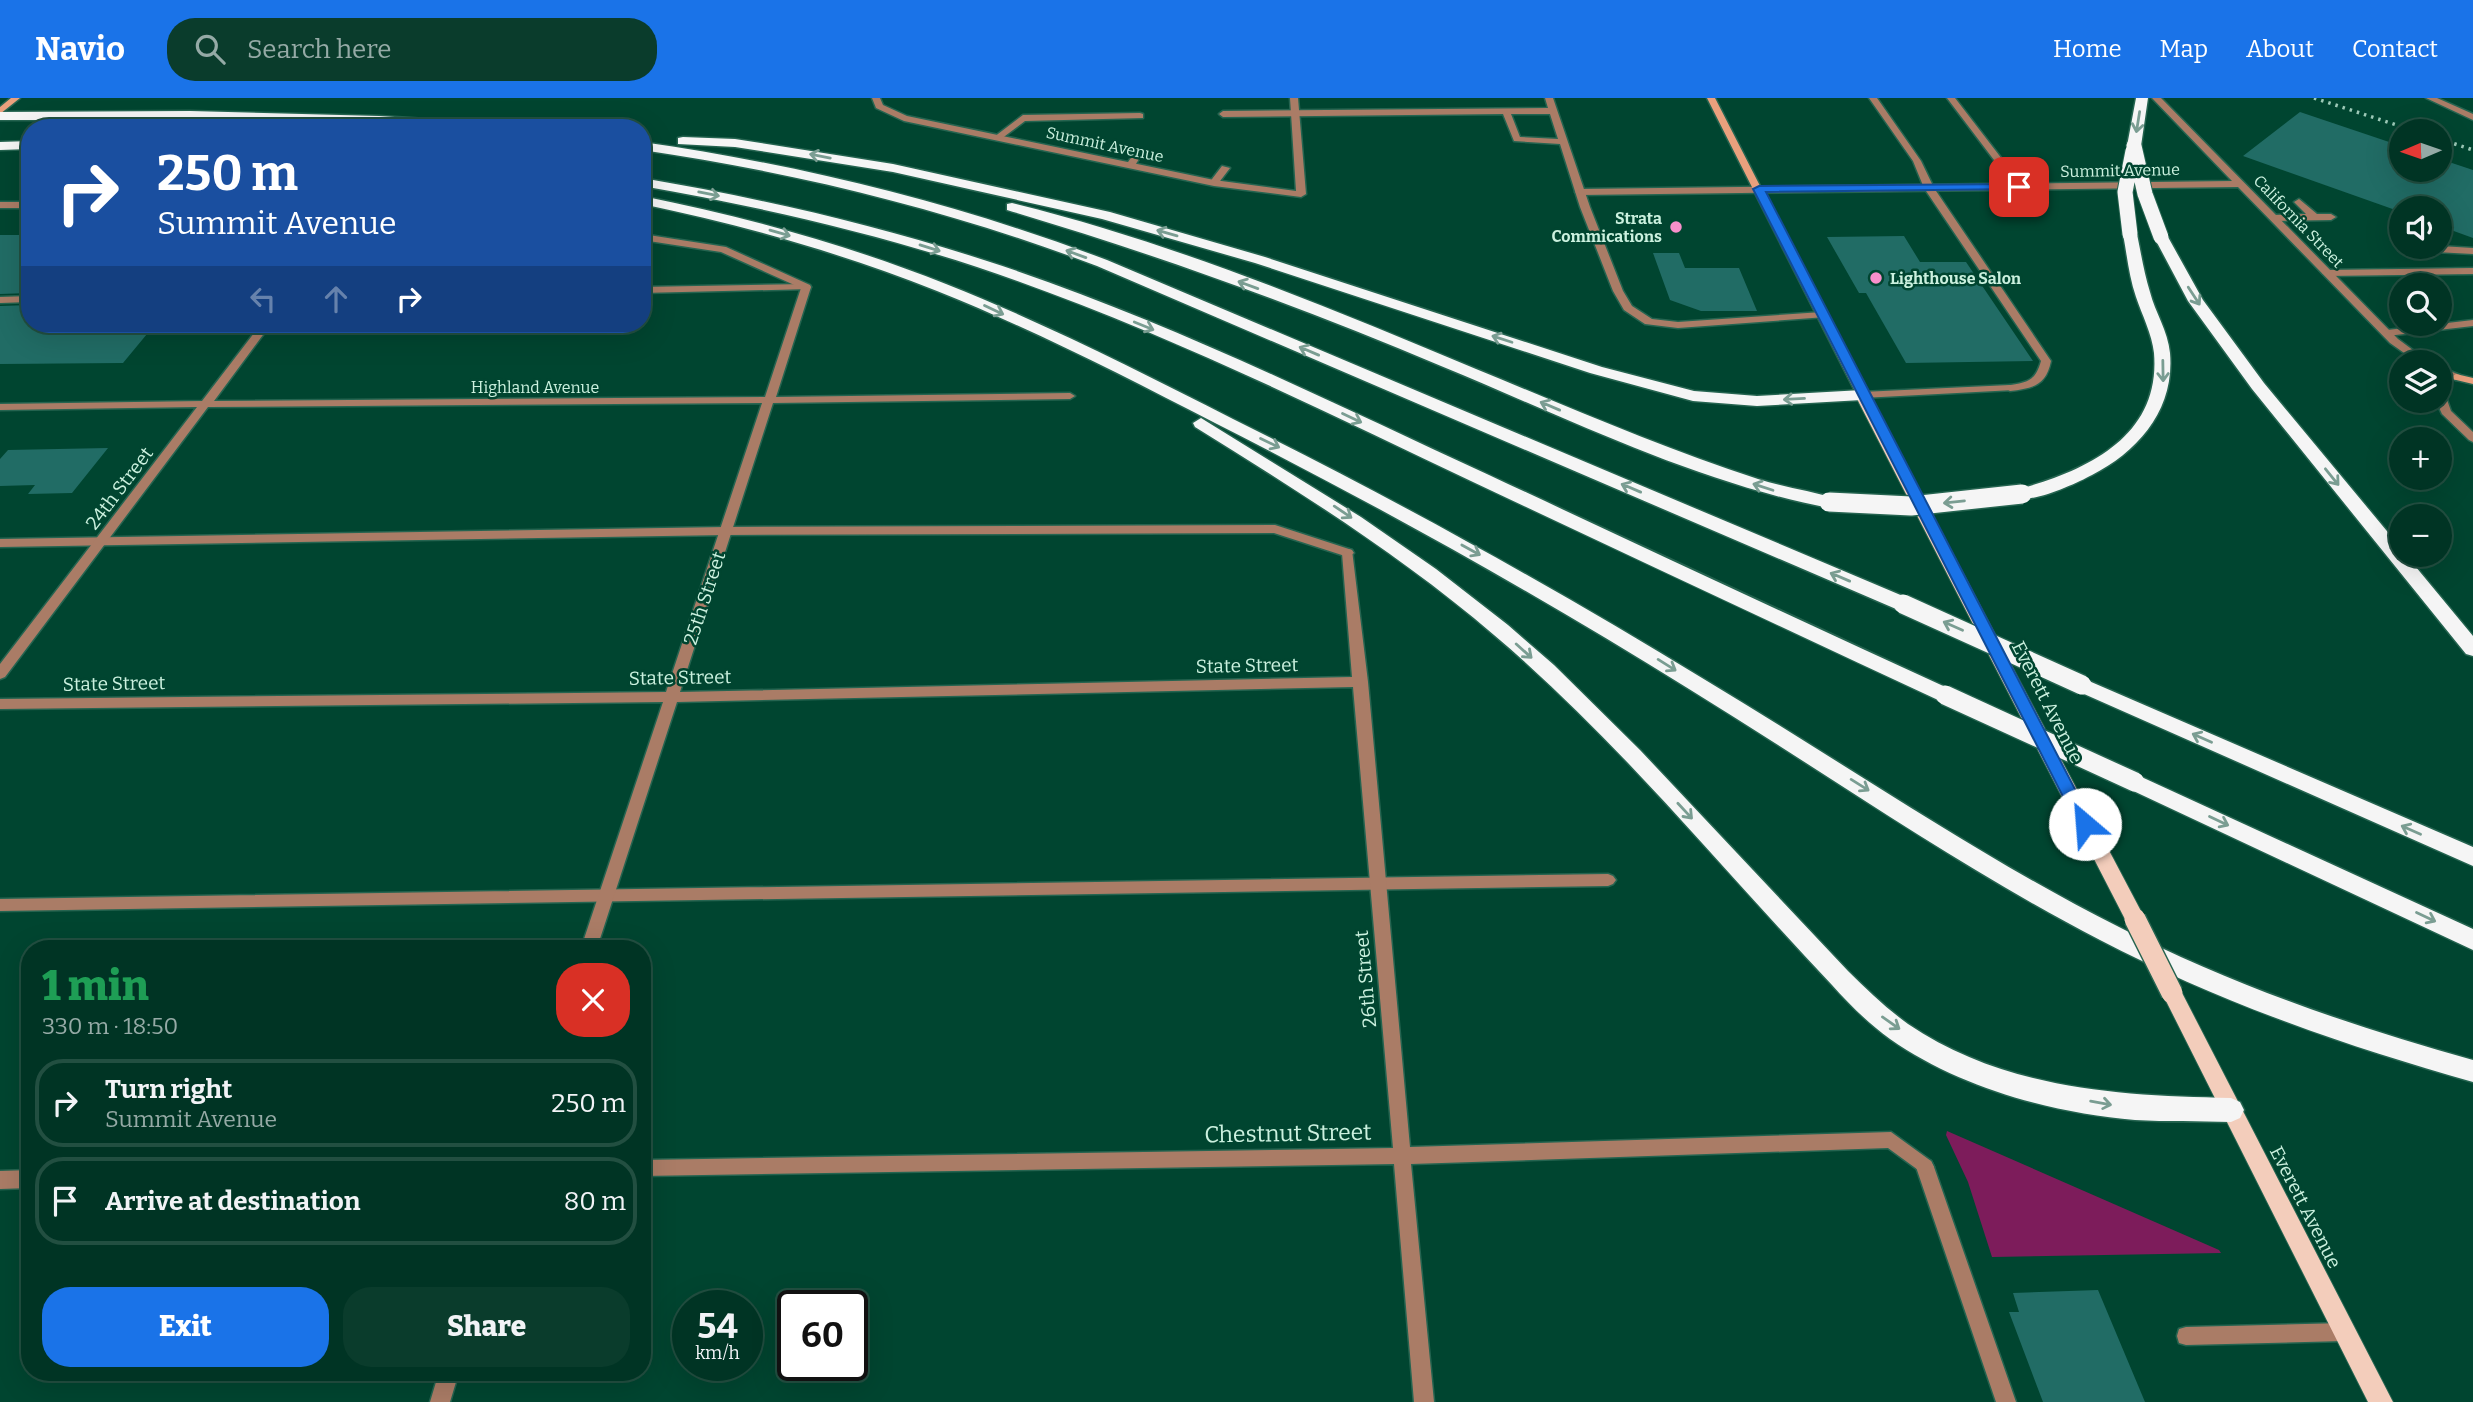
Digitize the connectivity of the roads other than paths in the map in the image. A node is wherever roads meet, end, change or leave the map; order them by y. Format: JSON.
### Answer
{"nodes":[{"id":1,"x":16,"y":98,"type":"edge"},
{"id":2,"x":876,"y":98,"type":"edge"},
{"id":3,"x":1294,"y":98,"type":"edge"},
{"id":4,"x":1549,"y":98,"type":"edge"},
{"id":5,"x":1711,"y":98,"type":"edge"},
{"id":6,"x":1873,"y":98,"type":"edge"},
{"id":7,"x":1951,"y":98,"type":"edge"},
{"id":8,"x":2142,"y":98,"type":"edge"},
{"id":9,"x":2156,"y":98,"type":"edge"},
{"id":10,"x":2430,"y":98,"type":"edge"},
{"id":11,"x":1553,"y":111,"type":"junction"},
{"id":12,"x":1506,"y":112,"type":"junction"},
{"id":13,"x":0,"y":113,"type":"edge"},
{"id":14,"x":1295,"y":113,"type":"junction"},
{"id":15,"x":1223,"y":114,"type":"dead end"},
{"id":16,"x":1140,"y":116,"type":"dead end"},
{"id":17,"x":2473,"y":117,"type":"edge"},
{"id":18,"x":359,"y":119,"type":"edge"},
{"id":19,"x":998,"y":137,"type":"junction"},
{"id":20,"x":651,"y":140,"type":"edge"},
{"id":21,"x":1563,"y":142,"type":"junction"},
{"id":22,"x":21,"y":145,"type":"edge"},
{"id":23,"x":0,"y":146,"type":"edge"},
{"id":24,"x":2134,"y":146,"type":"junction"},
{"id":25,"x":651,"y":147,"type":"edge"},
{"id":26,"x":1140,"y":151,"type":"dead end"},
{"id":27,"x":854,"y":163,"type":"junction"},
{"id":28,"x":1131,"y":165,"type":"junction"},
{"id":29,"x":1224,"y":169,"type":"dead end"},
{"id":30,"x":1214,"y":183,"type":"junction"},
{"id":31,"x":651,"y":184,"type":"edge"},
{"id":32,"x":2241,"y":184,"type":"junction"},
{"id":33,"x":2019,"y":187,"type":"junction"},
{"id":34,"x":1929,"y":188,"type":"junction"},
{"id":35,"x":1759,"y":189,"type":"junction"},
{"id":36,"x":1580,"y":192,"type":"junction"},
{"id":37,"x":651,"y":202,"type":"edge"},
{"id":38,"x":2299,"y":202,"type":"dead end"},
{"id":39,"x":0,"y":205,"type":"edge"},
{"id":40,"x":21,"y":205,"type":"edge"},
{"id":41,"x":2331,"y":217,"type":"dead end"},
{"id":42,"x":2274,"y":218,"type":"junction"},
{"id":43,"x":2314,"y":218,"type":"junction"},
{"id":44,"x":651,"y":238,"type":"edge"},
{"id":45,"x":2452,"y":250,"type":"edge"},
{"id":46,"x":2473,"y":251,"type":"edge"},
{"id":47,"x":2473,"y":271,"type":"edge"},
{"id":48,"x":2327,"y":273,"type":"junction"},
{"id":49,"x":806,"y":286,"type":"junction"},
{"id":50,"x":651,"y":290,"type":"edge"},
{"id":51,"x":21,"y":299,"type":"edge"},
{"id":52,"x":0,"y":300,"type":"edge"},
{"id":53,"x":1822,"y":315,"type":"junction"},
{"id":54,"x":2473,"y":323,"type":"edge"},
{"id":55,"x":259,"y":333,"type":"edge"},
{"id":56,"x":2386,"y":333,"type":"junction"},
{"id":57,"x":2408,"y":350,"type":"edge"},
{"id":58,"x":1099,"y":359,"type":"junction"},
{"id":59,"x":2452,"y":375,"type":"edge"},
{"id":60,"x":2455,"y":377,"type":"joint"},
{"id":61,"x":2473,"y":381,"type":"edge"},
{"id":62,"x":1862,"y":395,"type":"junction"},
{"id":63,"x":1070,"y":396,"type":"dead end"},
{"id":64,"x":768,"y":402,"type":"junction"},
{"id":65,"x":206,"y":403,"type":"junction"},
{"id":66,"x":0,"y":407,"type":"edge"},
{"id":67,"x":2447,"y":413,"type":"edge"},
{"id":68,"x":2473,"y":438,"type":"edge"},
{"id":69,"x":726,"y":531,"type":"junction"},
{"id":70,"x":101,"y":542,"type":"junction"},
{"id":71,"x":0,"y":543,"type":"edge"},
{"id":72,"x":2440,"y":607,"type":"junction"},
{"id":73,"x":2473,"y":641,"type":"edge"},
{"id":74,"x":2473,"y":649,"type":"edge"},
{"id":75,"x":0,"y":674,"type":"edge"},
{"id":76,"x":1362,"y":682,"type":"junction"},
{"id":77,"x":671,"y":697,"type":"junction"},
{"id":78,"x":0,"y":704,"type":"edge"},
{"id":79,"x":2473,"y":858,"type":"edge"},
{"id":80,"x":1608,"y":880,"type":"dead end"},
{"id":81,"x":1378,"y":885,"type":"junction"},
{"id":82,"x":606,"y":897,"type":"junction"},
{"id":83,"x":0,"y":905,"type":"edge"},
{"id":84,"x":2471,"y":939,"type":"edge"},
{"id":85,"x":592,"y":940,"type":"edge"},
{"id":86,"x":2473,"y":1071,"type":"edge"},
{"id":87,"x":2231,"y":1110,"type":"junction"},
{"id":88,"x":1401,"y":1156,"type":"junction"},
{"id":89,"x":651,"y":1168,"type":"edge"},
{"id":90,"x":21,"y":1179,"type":"edge"},
{"id":91,"x":0,"y":1180,"type":"edge"},
{"id":92,"x":2344,"y":1332,"type":"junction"},
{"id":93,"x":2186,"y":1336,"type":"dead end"},
{"id":94,"x":446,"y":1381,"type":"edge"},
{"id":95,"x":440,"y":1402,"type":"edge"},
{"id":96,"x":1424,"y":1402,"type":"edge"},
{"id":97,"x":2006,"y":1402,"type":"edge"},
{"id":98,"x":2381,"y":1402,"type":"edge"}],
"edges":[{"from":1,"to":13,"type":"main road"},
{"from":2,"to":19,"type":"street","name":"Summit Avenue"},
{"from":3,"to":14,"type":"street"},
{"from":4,"to":11,"type":"street"},
{"from":5,"to":35,"type":"main road","name":"Everett Avenue"},
{"from":6,"to":34,"type":"street"},
{"from":7,"to":33,"type":"street"},
{"from":8,"to":24,"type":"highway","one_way":true},
{"from":9,"to":32,"type":"street","name":"California Street"},
{"from":10,"to":17,"type":"street"},
{"from":11,"to":12,"type":"street"},
{"from":11,"to":21,"type":"street"},
{"from":12,"to":14,"type":"street"},
{"from":12,"to":21,"type":"street"},
{"from":13,"to":18,"type":"highway"},
{"from":14,"to":15,"type":"street"},
{"from":14,"to":30,"type":"street","name":"Summit Avenue"},
{"from":16,"to":19,"type":"street"},
{"from":19,"to":28,"type":"street","name":"Summit Avenue"},
{"from":27,"to":20,"type":"highway","one_way":true},
{"from":21,"to":36,"type":"street"},
{"from":22,"to":23,"type":"highway"},
{"from":24,"to":27,"type":"highway","one_way":true,"bridge":true},
{"from":24,"to":72,"type":"highway","one_way":true,"bridge":true},
{"from":79,"to":25,"type":"highway","one_way":true,"bridge":true},
{"from":26,"to":28,"type":"street"},
{"from":62,"to":27,"type":"highway","one_way":true},
{"from":28,"to":30,"type":"street","name":"Summit Avenue"},
{"from":29,"to":30,"type":"street"},
{"from":31,"to":84,"type":"highway","one_way":true,"bridge":true},
{"from":32,"to":33,"type":"street","name":"Summit Avenue"},
{"from":32,"to":42,"type":"street","name":"California Street"},
{"from":33,"to":34,"type":"street","name":"Summit Avenue"},
{"from":34,"to":35,"type":"street","name":"Summit Avenue"},
{"from":34,"to":62,"type":"street"},
{"from":35,"to":36,"type":"street","name":"Summit Avenue"},
{"from":35,"to":53,"type":"main road","name":"Everett Avenue"},
{"from":36,"to":53,"type":"street"},
{"from":37,"to":58,"type":"highway","one_way":true},
{"from":38,"to":43,"type":"street"},
{"from":39,"to":40,"type":"street"},
{"from":41,"to":43,"type":"street"},
{"from":42,"to":43,"type":"street"},
{"from":42,"to":48,"type":"street","name":"California Street"},
{"from":44,"to":49,"type":"street"},
{"from":45,"to":46,"type":"street"},
{"from":47,"to":48,"type":"street"},
{"from":48,"to":56,"type":"street","name":"California Street"},
{"from":49,"to":50,"type":"street"},
{"from":49,"to":64,"type":"street","name":"25th Street"},
{"from":51,"to":52,"type":"street"},
{"from":53,"to":62,"type":"main road","name":"Everett Avenue"},
{"from":54,"to":56,"type":"street"},
{"from":55,"to":65,"type":"street","name":"24th Street"},
{"from":56,"to":57,"type":"street","name":"California Street"},
{"from":58,"to":86,"type":"highway","one_way":true},
{"from":58,"to":87,"type":"highway","one_way":true},
{"from":59,"to":60,"type":"street"},
{"from":60,"to":61,"type":"main road"},
{"from":62,"to":87,"type":"main road","name":"Everett Avenue","bridge":true},
{"from":63,"to":64,"type":"street","name":"Highland Avenue"},
{"from":64,"to":65,"type":"street","name":"Highland Avenue"},
{"from":64,"to":69,"type":"street","name":"25th Street"},
{"from":65,"to":66,"type":"street","name":"Highland Avenue"},
{"from":65,"to":70,"type":"street","name":"24th Street"},
{"from":67,"to":68,"type":"street"},
{"from":69,"to":70,"type":"street"},
{"from":69,"to":76,"type":"street","name":"26th Street"},
{"from":69,"to":77,"type":"street","name":"25th Street"},
{"from":70,"to":71,"type":"street"},
{"from":70,"to":75,"type":"street","name":"24th Street"},
{"from":72,"to":73,"type":"highway"},
{"from":72,"to":74,"type":"highway"},
{"from":76,"to":77,"type":"street","name":"State Street"},
{"from":76,"to":81,"type":"street","name":"26th Street"},
{"from":77,"to":78,"type":"street","name":"State Street"},
{"from":77,"to":82,"type":"street","name":"25th Street"},
{"from":80,"to":81,"type":"street"},
{"from":81,"to":82,"type":"street"},
{"from":81,"to":88,"type":"street","name":"26th Street"},
{"from":82,"to":83,"type":"street"},
{"from":82,"to":85,"type":"street","name":"25th Street"},
{"from":87,"to":92,"type":"main road","name":"Everett Avenue"},
{"from":88,"to":89,"type":"street","name":"Chestnut Street"},
{"from":88,"to":96,"type":"street","name":"26th Street"},
{"from":88,"to":97,"type":"street","name":"Chestnut Street"},
{"from":90,"to":91,"type":"street"},
{"from":92,"to":93,"type":"street"},
{"from":92,"to":98,"type":"main road","name":"Everett Avenue"},
{"from":94,"to":95,"type":"street"}]}
